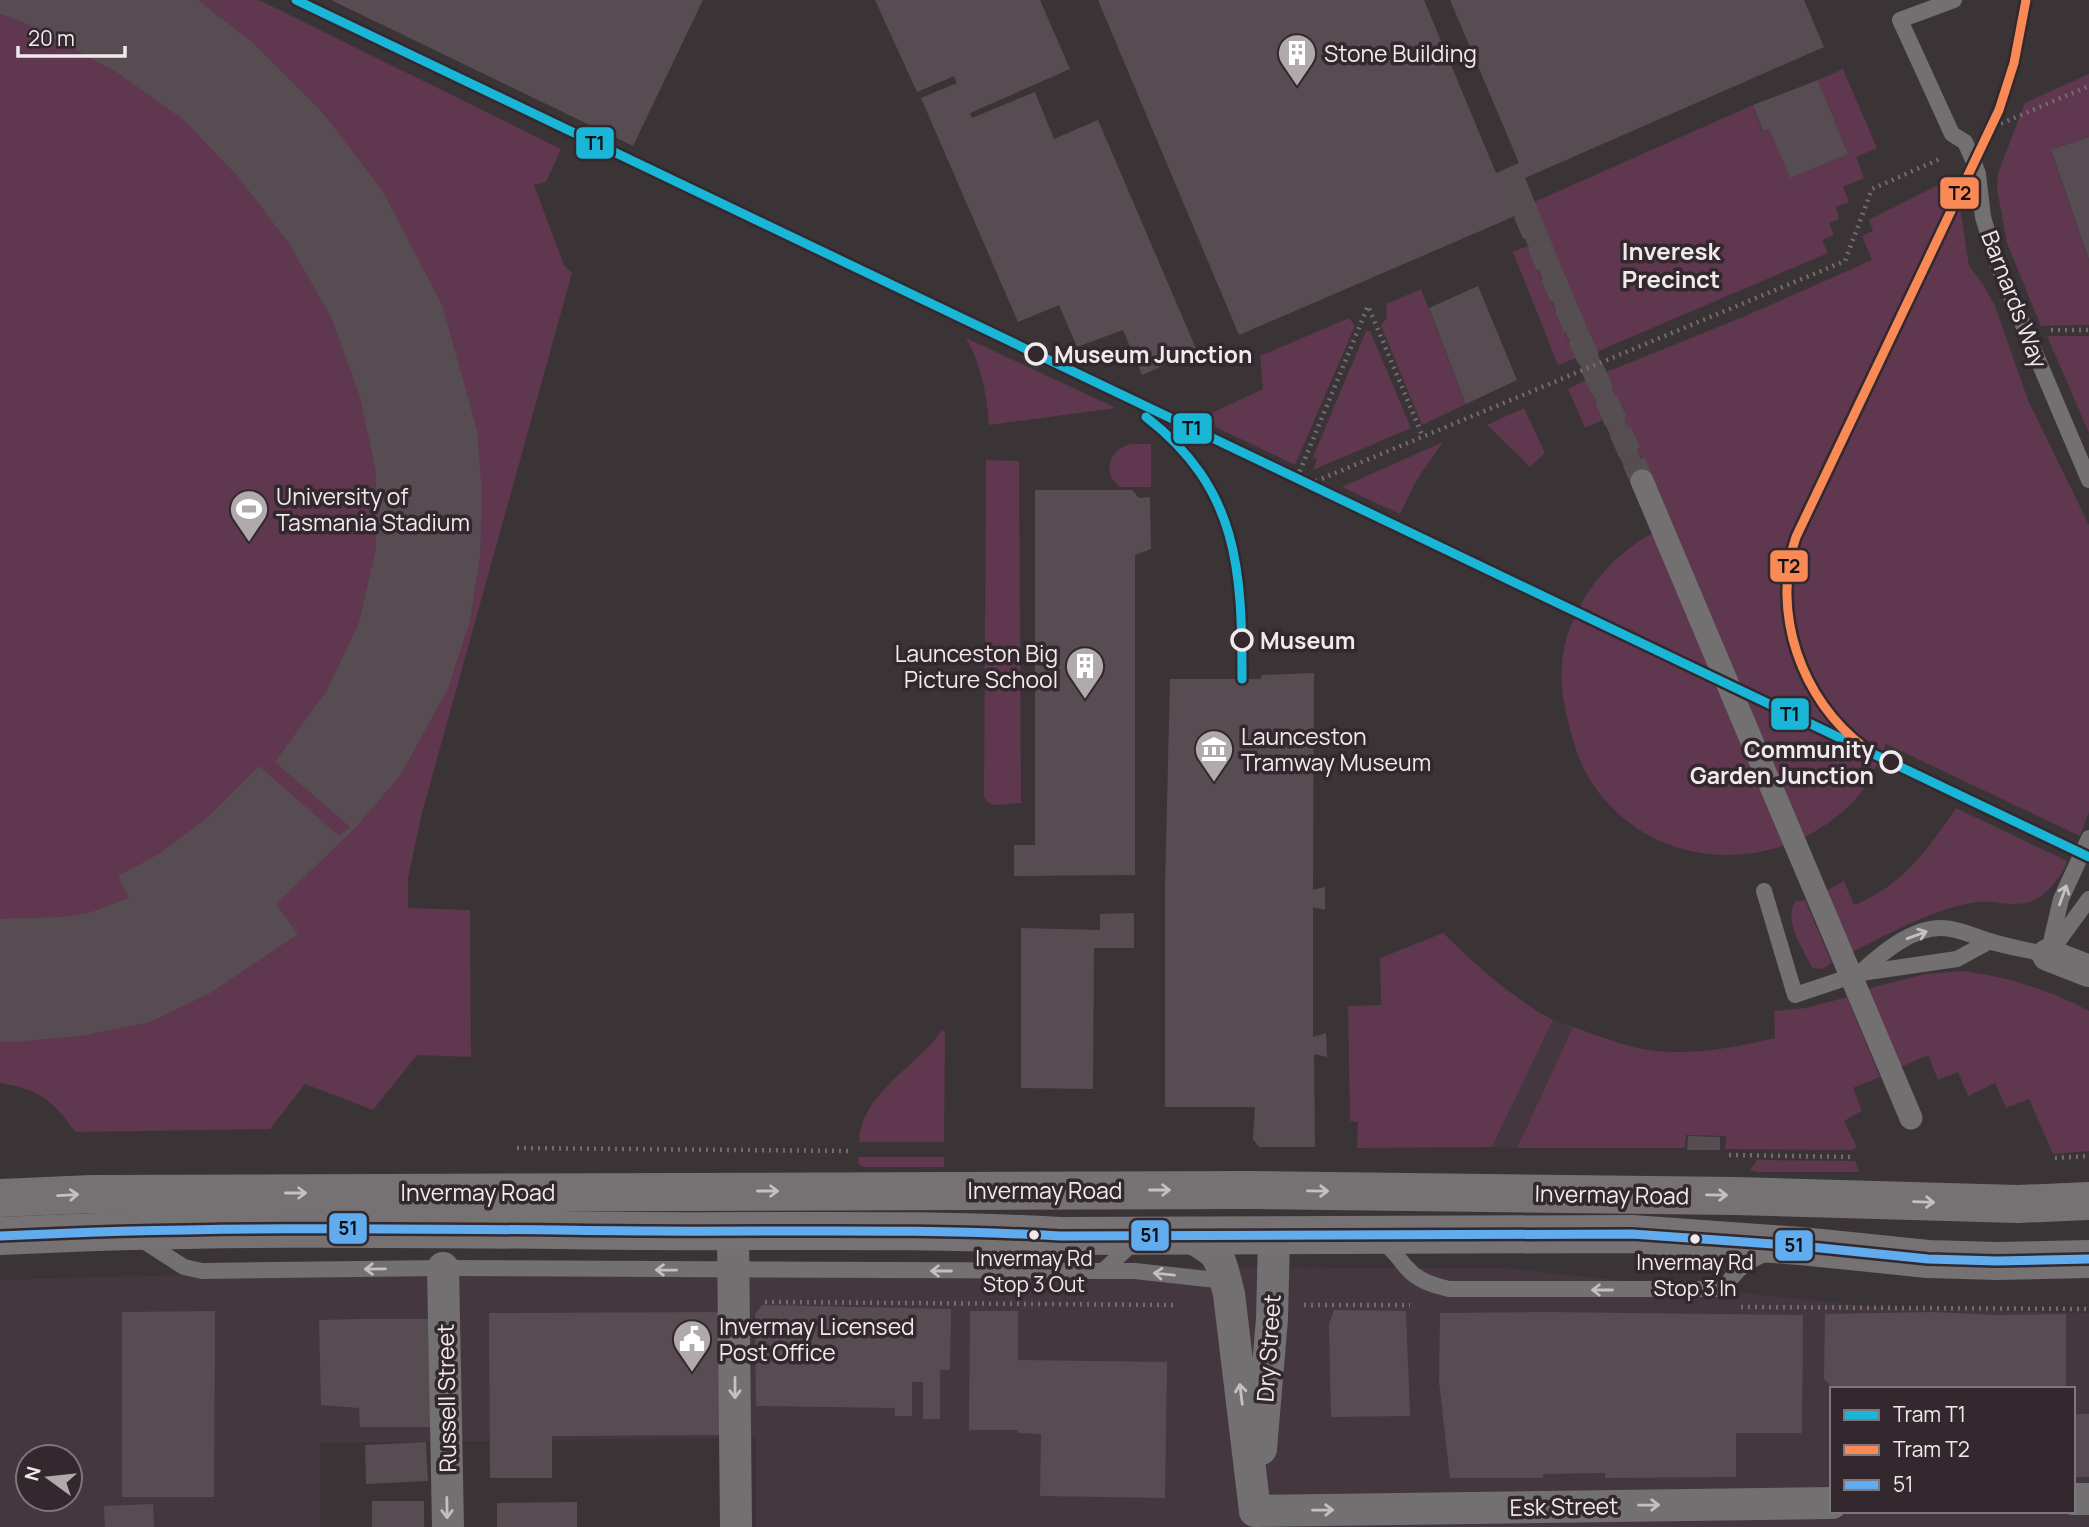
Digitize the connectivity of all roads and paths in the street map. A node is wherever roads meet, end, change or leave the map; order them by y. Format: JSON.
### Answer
{"nodes":[{"id":1,"x":1954,"y":0,"type":"edge"},
{"id":2,"x":1872,"y":189,"type":"dead end"},
{"id":3,"x":1423,"y":437,"type":"junction"},
{"id":4,"x":1297,"y":478,"type":"dead end"},
{"id":5,"x":2089,"y":480,"type":"edge"},
{"id":6,"x":1642,"y":481,"type":"tunnel mouth"},
{"id":7,"x":1309,"y":484,"type":"dead end"},
{"id":8,"x":2089,"y":838,"type":"edge"},
{"id":9,"x":1764,"y":891,"type":"dead end"},
{"id":10,"x":2089,"y":899,"type":"edge"},
{"id":11,"x":1990,"y":941,"type":"junction"},
{"id":12,"x":2048,"y":955,"type":"junction"},
{"id":13,"x":2089,"y":971,"type":"edge"},
{"id":14,"x":1856,"y":974,"type":"junction"},
{"id":15,"x":1911,"y":1118,"type":"dead end"},
{"id":16,"x":2089,"y":1156,"type":"edge"},
{"id":17,"x":2055,"y":1158,"type":"dead end"},
{"id":18,"x":1250,"y":1190,"type":"junction"},
{"id":19,"x":822,"y":1191,"type":"junction"},
{"id":20,"x":550,"y":1192,"type":"junction"},
{"id":21,"x":0,"y":1198,"type":"edge"},
{"id":22,"x":2089,"y":1201,"type":"edge"},
{"id":23,"x":119,"y":1230,"type":"junction"},
{"id":24,"x":970,"y":1231,"type":"junction"},
{"id":25,"x":733,"y":1232,"type":"junction"},
{"id":26,"x":1141,"y":1234,"type":"junction"},
{"id":27,"x":1186,"y":1235,"type":"junction"},
{"id":28,"x":0,"y":1236,"type":"edge"},
{"id":29,"x":1274,"y":1236,"type":"junction"},
{"id":30,"x":1364,"y":1236,"type":"junction"},
{"id":31,"x":1801,"y":1246,"type":"junction"},
{"id":32,"x":2089,"y":1259,"type":"edge"},
{"id":33,"x":443,"y":1268,"type":"junction"},
{"id":34,"x":734,"y":1271,"type":"junction"},
{"id":35,"x":1103,"y":1271,"type":"junction"},
{"id":36,"x":1225,"y":1281,"type":"junction"},
{"id":37,"x":759,"y":1302,"type":"dead end"},
{"id":38,"x":1186,"y":1305,"type":"dead end"},
{"id":39,"x":1830,"y":1503,"type":"edge"},
{"id":40,"x":1255,"y":1519,"type":"edge"},
{"id":41,"x":448,"y":1527,"type":"edge"},
{"id":42,"x":736,"y":1527,"type":"edge"}],
"edges":[{"from":1,"to":5,"type":"lane","name":"Barnards Way"},
{"from":2,"to":3,"type":"path"},
{"from":3,"to":4,"type":"path"},
{"from":3,"to":7,"type":"path"},
{"from":6,"to":14,"type":"street"},
{"from":12,"to":8,"type":"lane","one_way":true},
{"from":9,"to":14,"type":"lane"},
{"from":10,"to":12,"type":"lane"},
{"from":11,"to":12,"type":"lane"},
{"from":11,"to":14,"type":"lane"},
{"from":14,"to":11,"type":"lane","one_way":true},
{"from":12,"to":13,"type":"street"},
{"from":14,"to":15,"type":"street"},
{"from":16,"to":17,"type":"path"},
{"from":19,"to":18,"type":"main road","name":"Invermay Road","one_way":true},
{"from":18,"to":22,"type":"main road","name":"Invermay Road","one_way":true},
{"from":18,"to":29,"type":"main road","name":"Dry Street"},
{"from":20,"to":19,"type":"main road","name":"Invermay Road","one_way":true},
{"from":19,"to":24,"type":"main road"},
{"from":21,"to":20,"type":"main road","name":"Invermay Road","one_way":true},
{"from":20,"to":25,"type":"main road"},
{"from":23,"to":25,"type":"main road","name":"Invermay Road"},
{"from":23,"to":28,"type":"main road","name":"Invermay Road"},
{"from":33,"to":23,"type":"lane","one_way":true},
{"from":24,"to":25,"type":"main road","name":"Invermay Road"},
{"from":24,"to":26,"type":"main road","name":"Invermay Road"},
{"from":25,"to":34,"type":"street"},
{"from":26,"to":27,"type":"main road","name":"Invermay Road"},
{"from":26,"to":35,"type":"lane"},
{"from":27,"to":29,"type":"main road","name":"Invermay Road"},
{"from":27,"to":36,"type":"street","name":"Dry Street"},
{"from":29,"to":30,"type":"main road","name":"Invermay Road"},
{"from":29,"to":40,"type":"street","name":"Dry Street"},
{"from":30,"to":31,"type":"main road","name":"Invermay Road"},
{"from":31,"to":30,"type":"lane","one_way":true},
{"from":31,"to":32,"type":"main road","name":"Invermay Road"},
{"from":34,"to":33,"type":"lane","one_way":true},
{"from":33,"to":41,"type":"street","name":"Russell Street","one_way":true},
{"from":35,"to":34,"type":"lane","one_way":true},
{"from":34,"to":42,"type":"street","one_way":true},
{"from":36,"to":35,"type":"lane","one_way":true},
{"from":40,"to":36,"type":"street","name":"Dry Street","one_way":true},
{"from":37,"to":38,"type":"path"},
{"from":40,"to":39,"type":"street","name":"Esk Street","one_way":true}]}
